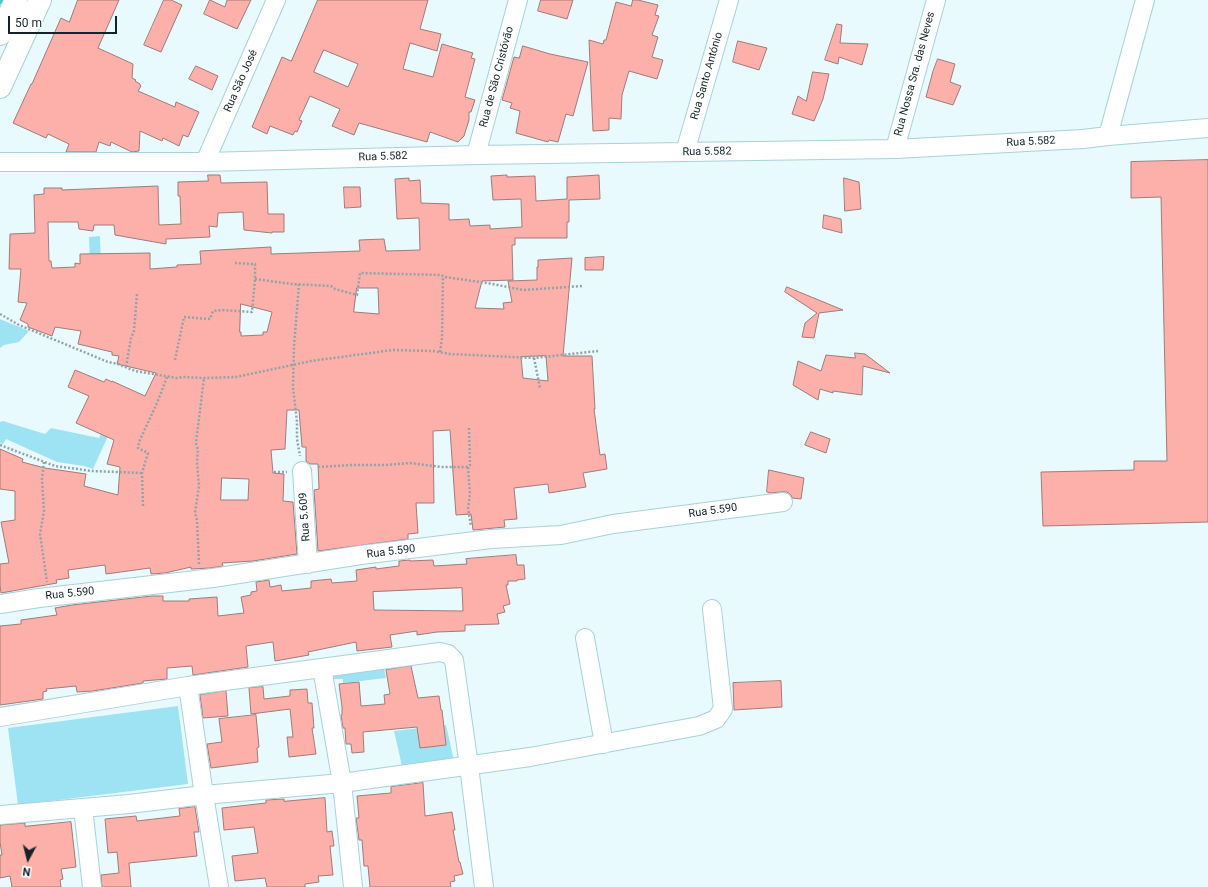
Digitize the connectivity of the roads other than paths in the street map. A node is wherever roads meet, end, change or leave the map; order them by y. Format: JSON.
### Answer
{"nodes":[{"id":1,"x":16,"y":0,"type":"edge"},
{"id":2,"x":40,"y":0,"type":"edge"},
{"id":3,"x":276,"y":0,"type":"edge"},
{"id":4,"x":518,"y":0,"type":"edge"},
{"id":5,"x":729,"y":0,"type":"edge"},
{"id":6,"x":936,"y":0,"type":"edge"},
{"id":7,"x":1145,"y":0,"type":"edge"},
{"id":8,"x":0,"y":34,"type":"edge"},
{"id":9,"x":0,"y":87,"type":"edge"},
{"id":10,"x":1208,"y":128,"type":"edge"},
{"id":11,"x":1108,"y":136,"type":"junction"},
{"id":12,"x":895,"y":149,"type":"junction"},
{"id":13,"x":685,"y":152,"type":"junction"},
{"id":14,"x":476,"y":155,"type":"junction"},
{"id":15,"x":0,"y":162,"type":"edge"},
{"id":16,"x":205,"y":162,"type":"junction"},
{"id":17,"x":302,"y":470,"type":"road end"},
{"id":18,"x":783,"y":502,"type":"dead end"},
{"id":19,"x":308,"y":564,"type":"junction"},
{"id":20,"x":0,"y":604,"type":"edge"},
{"id":21,"x":712,"y":610,"type":"dead end"},
{"id":22,"x":585,"y":638,"type":"dead end"},
{"id":23,"x":322,"y":668,"type":"junction"},
{"id":24,"x":188,"y":686,"type":"junction"},
{"id":25,"x":0,"y":717,"type":"edge"},
{"id":26,"x":604,"y":744,"type":"junction"},
{"id":27,"x":469,"y":766,"type":"junction"},
{"id":28,"x":342,"y":783,"type":"junction"},
{"id":29,"x":204,"y":794,"type":"junction"},
{"id":30,"x":83,"y":808,"type":"junction"},
{"id":31,"x":0,"y":815,"type":"edge"},
{"id":32,"x":92,"y":887,"type":"edge"},
{"id":33,"x":219,"y":887,"type":"edge"},
{"id":34,"x":353,"y":887,"type":"edge"},
{"id":35,"x":484,"y":887,"type":"edge"}],
"edges":[{"from":1,"to":8,"type":"highway"},
{"from":2,"to":9,"type":"highway"},
{"from":3,"to":16,"type":"street","name":"Rua São José"},
{"from":4,"to":14,"type":"street","name":"Rua de São Cristóvão"},
{"from":5,"to":13,"type":"street","name":"Rua Santo António"},
{"from":6,"to":12,"type":"street","name":"Rua Nossa Sra. das Neves"},
{"from":7,"to":11,"type":"street"},
{"from":10,"to":11,"type":"street","name":"Rua 5.582"},
{"from":11,"to":12,"type":"street","name":"Rua 5.582"},
{"from":12,"to":13,"type":"street","name":"Rua 5.582"},
{"from":13,"to":14,"type":"street","name":"Rua 5.582"},
{"from":14,"to":16,"type":"street","name":"Rua 5.582"},
{"from":15,"to":16,"type":"street","name":"Rua 5.582"},
{"from":17,"to":19,"type":"street","name":"Rua 5.609"},
{"from":18,"to":19,"type":"street","name":"Rua 5.590"},
{"from":19,"to":20,"type":"street","name":"Rua 5.590"},
{"from":21,"to":26,"type":"street"},
{"from":22,"to":26,"type":"street"},
{"from":23,"to":24,"type":"street"},
{"from":23,"to":27,"type":"street"},
{"from":23,"to":28,"type":"street"},
{"from":24,"to":25,"type":"street"},
{"from":24,"to":29,"type":"street"},
{"from":26,"to":27,"type":"street"},
{"from":27,"to":28,"type":"street"},
{"from":27,"to":35,"type":"street"},
{"from":28,"to":29,"type":"street"},
{"from":28,"to":34,"type":"street"},
{"from":29,"to":30,"type":"street"},
{"from":29,"to":33,"type":"street"},
{"from":30,"to":31,"type":"street"},
{"from":30,"to":32,"type":"street"}]}
